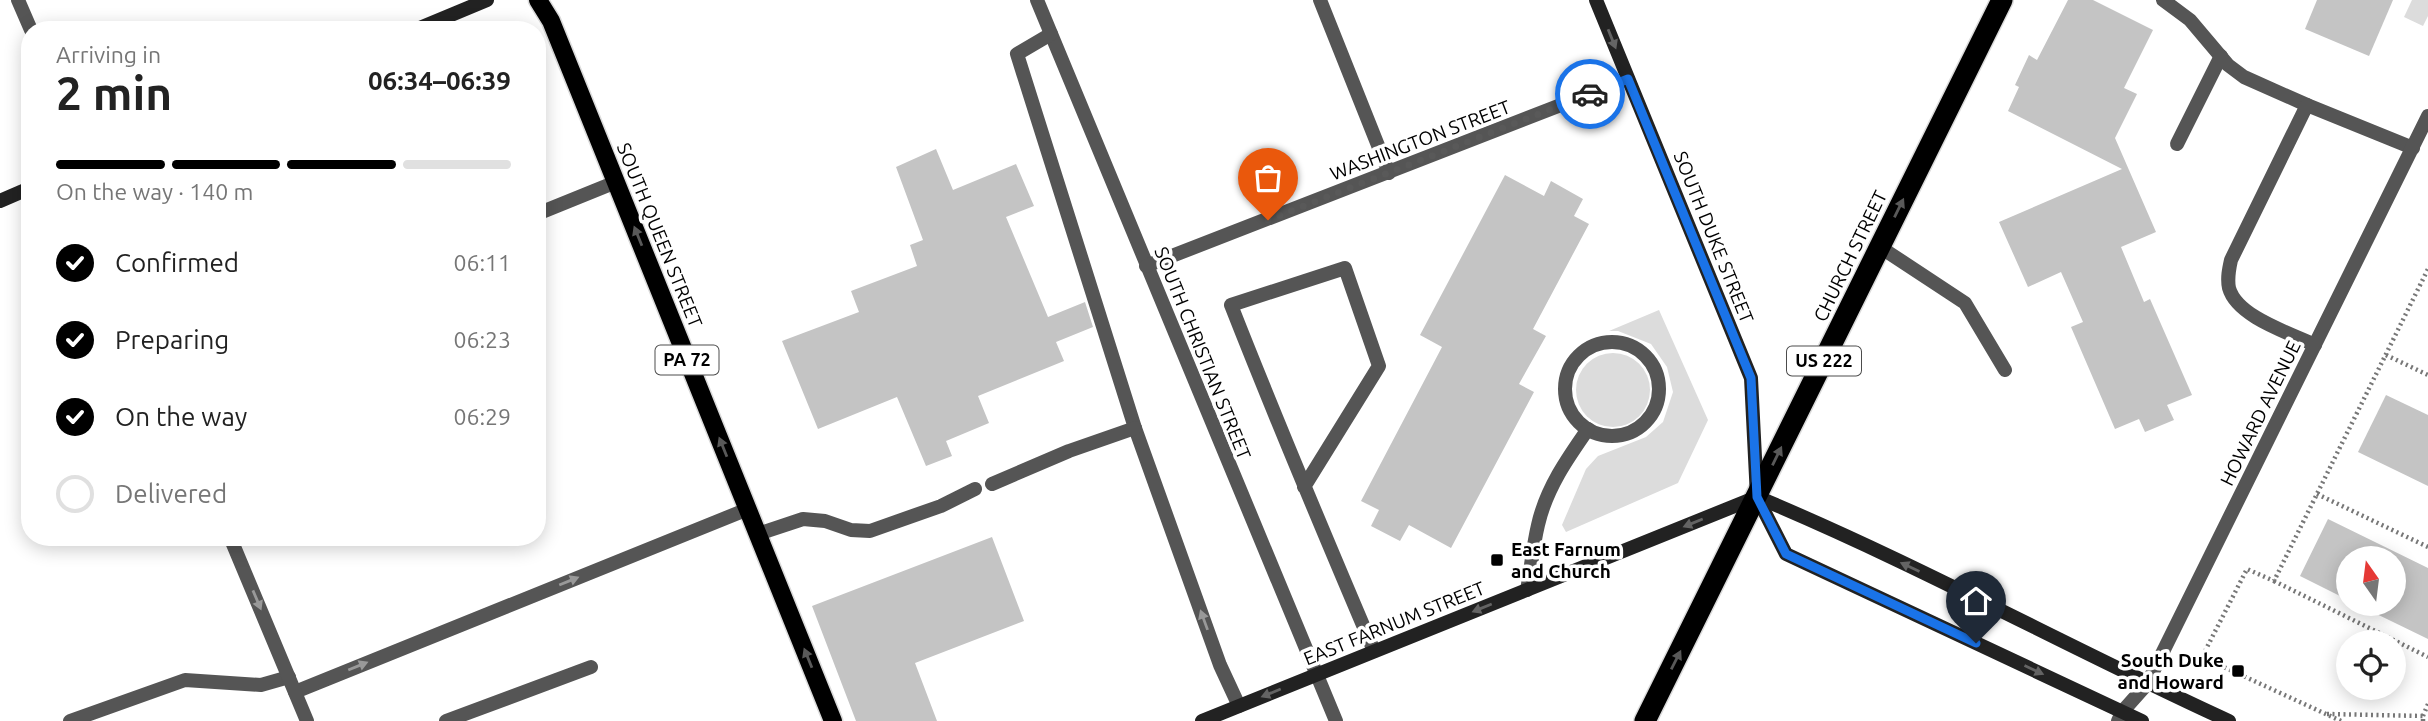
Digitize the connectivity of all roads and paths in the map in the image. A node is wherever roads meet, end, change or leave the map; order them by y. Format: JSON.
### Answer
{"nodes":[{"id":1,"x":18,"y":0,"type":"edge"},
{"id":2,"x":487,"y":0,"type":"edge"},
{"id":3,"x":538,"y":0,"type":"edge"},
{"id":4,"x":1037,"y":0,"type":"edge"},
{"id":5,"x":1320,"y":0,"type":"edge"},
{"id":6,"x":1596,"y":0,"type":"edge"},
{"id":7,"x":2002,"y":0,"type":"edge"},
{"id":8,"x":2163,"y":0,"type":"edge"},
{"id":9,"x":27,"y":21,"type":"edge"},
{"id":10,"x":437,"y":21,"type":"edge"},
{"id":11,"x":1051,"y":34,"type":"junction"},
{"id":12,"x":2221,"y":56,"type":"junction"},
{"id":13,"x":1628,"y":79,"type":"junction"},
{"id":14,"x":2307,"y":105,"type":"junction"},
{"id":15,"x":2428,"y":116,"type":"edge"},
{"id":16,"x":2177,"y":144,"type":"dead end"},
{"id":17,"x":2413,"y":148,"type":"junction"},
{"id":18,"x":1389,"y":173,"type":"junction"},
{"id":19,"x":616,"y":182,"type":"junction"},
{"id":20,"x":21,"y":192,"type":"edge"},
{"id":21,"x":0,"y":201,"type":"edge"},
{"id":22,"x":546,"y":210,"type":"edge"},
{"id":23,"x":1880,"y":247,"type":"junction"},
{"id":24,"x":1146,"y":266,"type":"junction"},
{"id":25,"x":2428,"y":269,"type":"edge"},
{"id":26,"x":2315,"y":345,"type":"junction"},
{"id":27,"x":2386,"y":355,"type":"junction"},
{"id":28,"x":2005,"y":370,"type":"dead end"},
{"id":29,"x":2428,"y":375,"type":"edge"},
{"id":30,"x":1135,"y":428,"type":"junction"},
{"id":31,"x":1588,"y":429,"type":"junction"},
{"id":32,"x":992,"y":484,"type":"dead end"},
{"id":33,"x":1304,"y":487,"type":"junction"},
{"id":34,"x":975,"y":489,"type":"dead end"},
{"id":35,"x":2317,"y":494,"type":"junction"},
{"id":36,"x":1757,"y":497,"type":"junction"},
{"id":37,"x":748,"y":509,"type":"junction"},
{"id":38,"x":758,"y":534,"type":"junction"},
{"id":39,"x":234,"y":546,"type":"edge"},
{"id":40,"x":2428,"y":547,"type":"edge"},
{"id":41,"x":2274,"y":582,"type":"junction"},
{"id":42,"x":1527,"y":590,"type":"junction"},
{"id":43,"x":1374,"y":651,"type":"junction"},
{"id":44,"x":2428,"y":656,"type":"edge"},
{"id":45,"x":591,"y":667,"type":"dead end"},
{"id":46,"x":1316,"y":674,"type":"junction"},
{"id":47,"x":289,"y":677,"type":"junction"},
{"id":48,"x":2147,"y":684,"type":"junction"},
{"id":49,"x":295,"y":692,"type":"junction"},
{"id":50,"x":2428,"y":704,"type":"edge"},
{"id":51,"x":1239,"y":706,"type":"junction"},
{"id":52,"x":2325,"y":714,"type":"junction"},
{"id":53,"x":2120,"y":716,"type":"edge"},
{"id":54,"x":2423,"y":718,"type":"edge"},
{"id":55,"x":70,"y":721,"type":"edge"},
{"id":56,"x":307,"y":721,"type":"edge"},
{"id":57,"x":446,"y":721,"type":"edge"},
{"id":58,"x":834,"y":721,"type":"edge"},
{"id":59,"x":1202,"y":721,"type":"edge"},
{"id":60,"x":1336,"y":721,"type":"edge"},
{"id":61,"x":1645,"y":721,"type":"edge"},
{"id":62,"x":2142,"y":721,"type":"edge"},
{"id":63,"x":2229,"y":721,"type":"edge"},
{"id":64,"x":2341,"y":721,"type":"edge"}],
"edges":[{"from":1,"to":9,"type":"street"},
{"from":2,"to":10,"type":"main road"},
{"from":3,"to":19,"type":"main road","name":"SOUTH QUEEN STREET","number":"PA 72"},
{"from":4,"to":11,"type":"street","name":"SOUTH CHRISTIAN STREET"},
{"from":5,"to":18,"type":"street"},
{"from":6,"to":13,"type":"main road","name":"SOUTH DUKE STREET","one_way":true},
{"from":23,"to":7,"type":"highway","name":"CHURCH STREET","number":"US 222","one_way":true},
{"from":8,"to":12,"type":"street"},
{"from":11,"to":24,"type":"street","name":"SOUTH CHRISTIAN STREET"},
{"from":11,"to":30,"type":"street"},
{"from":12,"to":14,"type":"street"},
{"from":12,"to":16,"type":"street"},
{"from":13,"to":18,"type":"street","name":"WASHINGTON STREET"},
{"from":13,"to":36,"type":"main road","name":"SOUTH DUKE STREET"},
{"from":14,"to":17,"type":"street"},
{"from":14,"to":26,"type":"street"},
{"from":15,"to":17,"type":"street","name":"HOWARD AVENUE"},
{"from":17,"to":26,"type":"street","name":"HOWARD AVENUE"},
{"from":18,"to":24,"type":"street","name":"WASHINGTON STREET"},
{"from":19,"to":22,"type":"street"},
{"from":37,"to":19,"type":"main road","name":"SOUTH QUEEN STREET","number":"PA 72","one_way":true},
{"from":20,"to":21,"type":"main road"},
{"from":23,"to":28,"type":"street"},
{"from":36,"to":23,"type":"highway","name":"CHURCH STREET","number":"US 222","one_way":true},
{"from":24,"to":46,"type":"street","name":"SOUTH CHRISTIAN STREET"},
{"from":25,"to":27,"type":"path"},
{"from":26,"to":48,"type":"street","name":"HOWARD AVENUE"},
{"from":27,"to":29,"type":"path"},
{"from":27,"to":35,"type":"path"},
{"from":30,"to":32,"type":"street"},
{"from":51,"to":30,"type":"street","one_way":true},
{"from":31,"to":31,"type":"street"},
{"from":31,"to":42,"type":"street"},
{"from":33,"to":33,"type":"street"},
{"from":33,"to":43,"type":"street"},
{"from":34,"to":38,"type":"street"},
{"from":35,"to":40,"type":"path"},
{"from":35,"to":41,"type":"path"},
{"from":36,"to":42,"type":"main road","name":"EAST FARNUM STREET","one_way":true},
{"from":48,"to":36,"type":"main road","one_way":true},
{"from":36,"to":53,"type":"main road","name":"SOUTH DUKE STREET","one_way":true},
{"from":61,"to":36,"type":"highway","name":"CHURCH STREET","number":"US 222","one_way":true},
{"from":37,"to":38,"type":"main road","name":"SOUTH QUEEN STREET","number":"PA 72"},
{"from":49,"to":37,"type":"street","one_way":true},
{"from":58,"to":38,"type":"main road","name":"SOUTH QUEEN STREET","number":"PA 72","one_way":true},
{"from":39,"to":47,"type":"street","one_way":true},
{"from":41,"to":44,"type":"path"},
{"from":41,"to":52,"type":"path"},
{"from":42,"to":43,"type":"main road","name":"EAST FARNUM STREET","one_way":true},
{"from":43,"to":46,"type":"main road","name":"EAST FARNUM STREET"},
{"from":45,"to":57,"type":"street"},
{"from":46,"to":51,"type":"main road","name":"EAST FARNUM STREET","one_way":true},
{"from":46,"to":60,"type":"street","name":"SOUTH CHRISTIAN STREET"},
{"from":47,"to":49,"type":"street"},
{"from":47,"to":55,"type":"street"},
{"from":48,"to":53,"type":"street","name":"HOWARD AVENUE"},
{"from":48,"to":63,"type":"main road"},
{"from":49,"to":56,"type":"street"},
{"from":50,"to":54,"type":"path"},
{"from":51,"to":59,"type":"main road","name":"EAST FARNUM STREET"},
{"from":52,"to":54,"type":"path"},
{"from":52,"to":64,"type":"path"},
{"from":53,"to":62,"type":"main road","name":"SOUTH DUKE STREET"}]}
